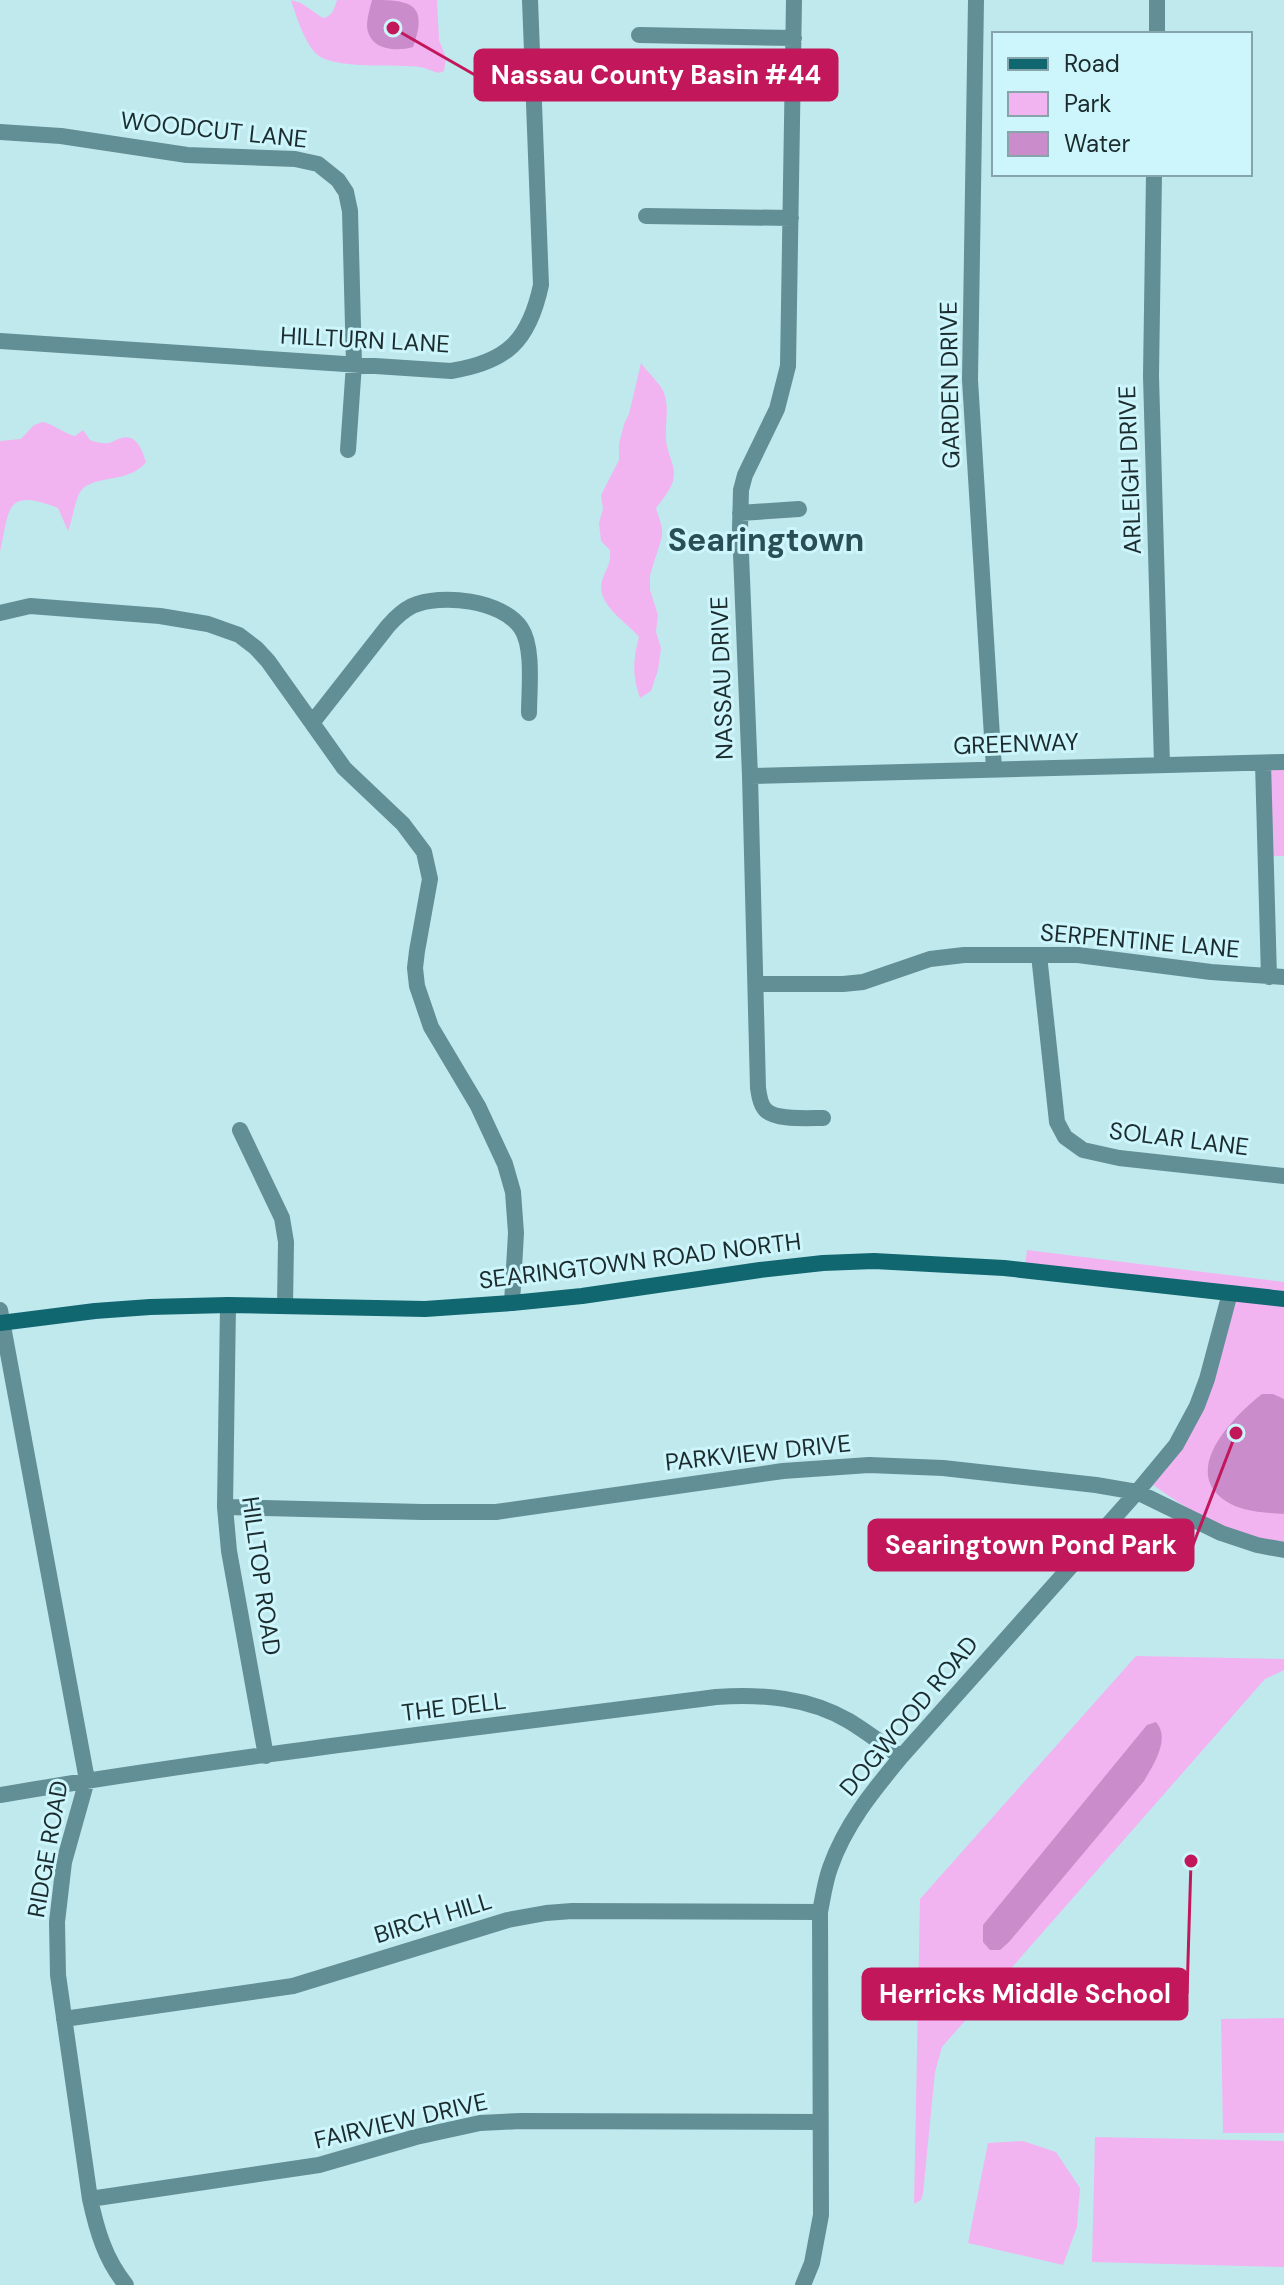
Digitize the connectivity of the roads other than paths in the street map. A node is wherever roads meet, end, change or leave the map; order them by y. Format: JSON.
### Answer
{"nodes":[{"id":1,"x":530,"y":0,"type":"edge"},
{"id":2,"x":794,"y":0,"type":"edge"},
{"id":3,"x":976,"y":0,"type":"edge"},
{"id":4,"x":1157,"y":0,"type":"edge"},
{"id":5,"x":1157,"y":32,"type":"edge"},
{"id":6,"x":639,"y":35,"type":"dead end"},
{"id":7,"x":794,"y":38,"type":"junction"},
{"id":8,"x":0,"y":132,"type":"edge"},
{"id":9,"x":1154,"y":176,"type":"edge"},
{"id":10,"x":646,"y":216,"type":"dead end"},
{"id":11,"x":791,"y":218,"type":"junction"},
{"id":12,"x":0,"y":341,"type":"edge"},
{"id":13,"x":354,"y":364,"type":"junction"},
{"id":14,"x":348,"y":450,"type":"dead end"},
{"id":15,"x":799,"y":509,"type":"dead end"},
{"id":16,"x":740,"y":513,"type":"junction"},
{"id":17,"x":0,"y":613,"type":"edge"},
{"id":18,"x":529,"y":713,"type":"dead end"},
{"id":19,"x":312,"y":723,"type":"junction"},
{"id":20,"x":1284,"y":762,"type":"edge"},
{"id":21,"x":1263,"y":763,"type":"junction"},
{"id":22,"x":1162,"y":764,"type":"junction"},
{"id":23,"x":994,"y":769,"type":"junction"},
{"id":24,"x":750,"y":776,"type":"junction"},
{"id":25,"x":1039,"y":955,"type":"junction"},
{"id":26,"x":1276,"y":977,"type":"edge"},
{"id":27,"x":757,"y":984,"type":"junction"},
{"id":28,"x":823,"y":1118,"type":"dead end"},
{"id":29,"x":240,"y":1130,"type":"dead end"},
{"id":30,"x":1284,"y":1176,"type":"edge"},
{"id":31,"x":1230,"y":1293,"type":"junction"},
{"id":32,"x":1284,"y":1299,"type":"edge"},
{"id":33,"x":512,"y":1303,"type":"junction"},
{"id":34,"x":228,"y":1305,"type":"junction"},
{"id":35,"x":285,"y":1306,"type":"junction"},
{"id":36,"x":1,"y":1319,"type":"edge"},
{"id":37,"x":1137,"y":1492,"type":"junction"},
{"id":38,"x":225,"y":1507,"type":"junction"},
{"id":39,"x":1284,"y":1550,"type":"edge"},
{"id":40,"x":266,"y":1756,"type":"junction"},
{"id":41,"x":901,"y":1757,"type":"junction"},
{"id":42,"x":87,"y":1780,"type":"junction"},
{"id":43,"x":0,"y":1795,"type":"edge"},
{"id":44,"x":820,"y":1912,"type":"junction"},
{"id":45,"x":64,"y":2019,"type":"junction"},
{"id":46,"x":820,"y":2122,"type":"junction"},
{"id":47,"x":90,"y":2199,"type":"junction"},
{"id":48,"x":126,"y":2285,"type":"edge"},
{"id":49,"x":803,"y":2285,"type":"edge"}],
"edges":[{"from":1,"to":13,"type":"street","name":"HILLTURN LANE"},
{"from":2,"to":7,"type":"street","name":"NASSAU DRIVE"},
{"from":3,"to":23,"type":"street","name":"GARDEN DRIVE"},
{"from":4,"to":5,"type":"street"},
{"from":6,"to":7,"type":"street"},
{"from":7,"to":11,"type":"street","name":"NASSAU DRIVE"},
{"from":8,"to":13,"type":"street","name":"WOODCUT LANE"},
{"from":9,"to":22,"type":"street","name":"ARLEIGH DRIVE"},
{"from":10,"to":11,"type":"street"},
{"from":11,"to":16,"type":"street","name":"NASSAU DRIVE"},
{"from":12,"to":13,"type":"street","name":"HILLTURN LANE"},
{"from":13,"to":14,"type":"street","name":"WOODCUT LANE"},
{"from":15,"to":16,"type":"street"},
{"from":16,"to":24,"type":"street","name":"NASSAU DRIVE"},
{"from":17,"to":19,"type":"street"},
{"from":18,"to":19,"type":"street"},
{"from":19,"to":33,"type":"street"},
{"from":20,"to":21,"type":"street","name":"GREENWAY"},
{"from":21,"to":22,"type":"street","name":"GREENWAY"},
{"from":21,"to":26,"type":"street"},
{"from":22,"to":23,"type":"street","name":"GREENWAY"},
{"from":23,"to":24,"type":"street","name":"GREENWAY"},
{"from":24,"to":27,"type":"street","name":"NASSAU DRIVE"},
{"from":25,"to":26,"type":"street","name":"SERPENTINE LANE"},
{"from":25,"to":27,"type":"street","name":"SERPENTINE LANE"},
{"from":25,"to":30,"type":"street","name":"SOLAR LANE"},
{"from":27,"to":28,"type":"street","name":"NASSAU DRIVE"},
{"from":29,"to":35,"type":"street"},
{"from":31,"to":32,"type":"main road","name":"SEARINGTOWN ROAD NORTH"},
{"from":31,"to":33,"type":"main road","name":"SEARINGTOWN ROAD NORTH"},
{"from":31,"to":37,"type":"street","name":"DOGWOOD ROAD"},
{"from":33,"to":35,"type":"main road","name":"SEARINGTOWN ROAD NORTH"},
{"from":34,"to":35,"type":"main road","name":"SEARINGTOWN ROAD NORTH"},
{"from":34,"to":36,"type":"main road","name":"SEARINGTOWN ROAD NORTH"},
{"from":34,"to":38,"type":"street","name":"HILLTOP ROAD"},
{"from":36,"to":42,"type":"street","name":"RIDGE ROAD"},
{"from":37,"to":38,"type":"street","name":"PARKVIEW DRIVE"},
{"from":37,"to":39,"type":"street","name":"PARKVIEW DRIVE"},
{"from":37,"to":41,"type":"street","name":"DOGWOOD ROAD"},
{"from":38,"to":40,"type":"street","name":"HILLTOP ROAD"},
{"from":40,"to":41,"type":"street","name":"THE DELL"},
{"from":40,"to":42,"type":"street","name":"THE DELL"},
{"from":41,"to":44,"type":"street","name":"DOGWOOD ROAD"},
{"from":42,"to":43,"type":"street","name":"THE DELL"},
{"from":42,"to":45,"type":"street","name":"RIDGE ROAD"},
{"from":44,"to":45,"type":"street","name":"BIRCH HILL"},
{"from":44,"to":46,"type":"street","name":"DOGWOOD ROAD"},
{"from":45,"to":47,"type":"street","name":"RIDGE ROAD"},
{"from":46,"to":47,"type":"street","name":"FAIRVIEW DRIVE"},
{"from":46,"to":49,"type":"street","name":"DOGWOOD ROAD"},
{"from":47,"to":48,"type":"street","name":"RIDGE ROAD"}]}
